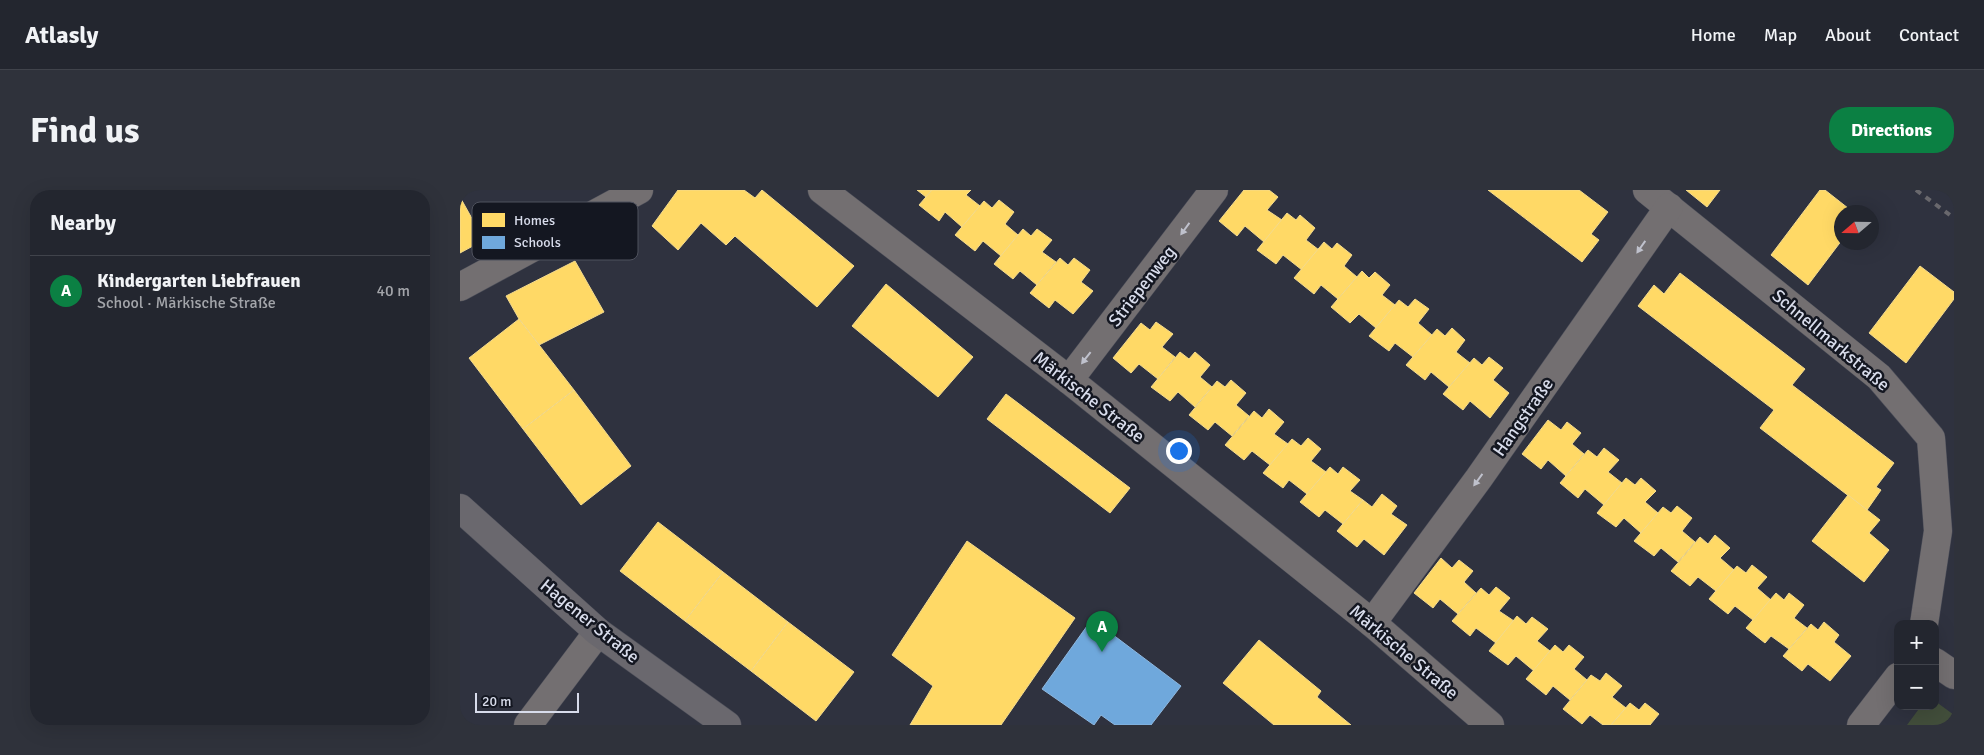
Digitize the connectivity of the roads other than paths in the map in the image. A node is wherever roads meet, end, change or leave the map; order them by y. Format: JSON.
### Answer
{"nodes":[{"id":1,"x":639,"y":190,"type":"edge"},
{"id":2,"x":822,"y":190,"type":"edge"},
{"id":3,"x":1214,"y":190,"type":"edge"},
{"id":4,"x":1647,"y":190,"type":"edge"},
{"id":5,"x":617,"y":202,"type":"edge"},
{"id":6,"x":1669,"y":207,"type":"junction"},
{"id":7,"x":510,"y":260,"type":"edge"},
{"id":8,"x":460,"y":287,"type":"edge"},
{"id":9,"x":1069,"y":380,"type":"junction"},
{"id":10,"x":460,"y":508,"type":"edge"},
{"id":11,"x":1925,"y":620,"type":"edge"},
{"id":12,"x":1372,"y":623,"type":"junction"},
{"id":13,"x":598,"y":632,"type":"junction"},
{"id":14,"x":1939,"y":665,"type":"edge"},
{"id":15,"x":1954,"y":675,"type":"edge"},
{"id":16,"x":1894,"y":682,"type":"edge"},
{"id":17,"x":528,"y":725,"type":"edge"},
{"id":18,"x":727,"y":725,"type":"edge"},
{"id":19,"x":1490,"y":725,"type":"edge"},
{"id":20,"x":1861,"y":725,"type":"edge"}],
"edges":[{"from":1,"to":5,"type":"street"},
{"from":2,"to":9,"type":"street","name":"Märkische Straße"},
{"from":3,"to":9,"type":"street","name":"Striepenweg","one_way":true},
{"from":4,"to":6,"type":"street","name":"Schnellmarkstraße"},
{"from":6,"to":11,"type":"street","name":"Schnellmarkstraße"},
{"from":6,"to":12,"type":"street","name":"Hangstraße","one_way":true},
{"from":7,"to":8,"type":"street"},
{"from":9,"to":12,"type":"street","name":"Märkische Straße"},
{"from":10,"to":13,"type":"main road","name":"Hagener Straße"},
{"from":12,"to":19,"type":"street","name":"Märkische Straße"},
{"from":13,"to":17,"type":"street"},
{"from":13,"to":18,"type":"main road","name":"Hagener Straße"},
{"from":14,"to":15,"type":"street"},
{"from":16,"to":20,"type":"street"}]}
